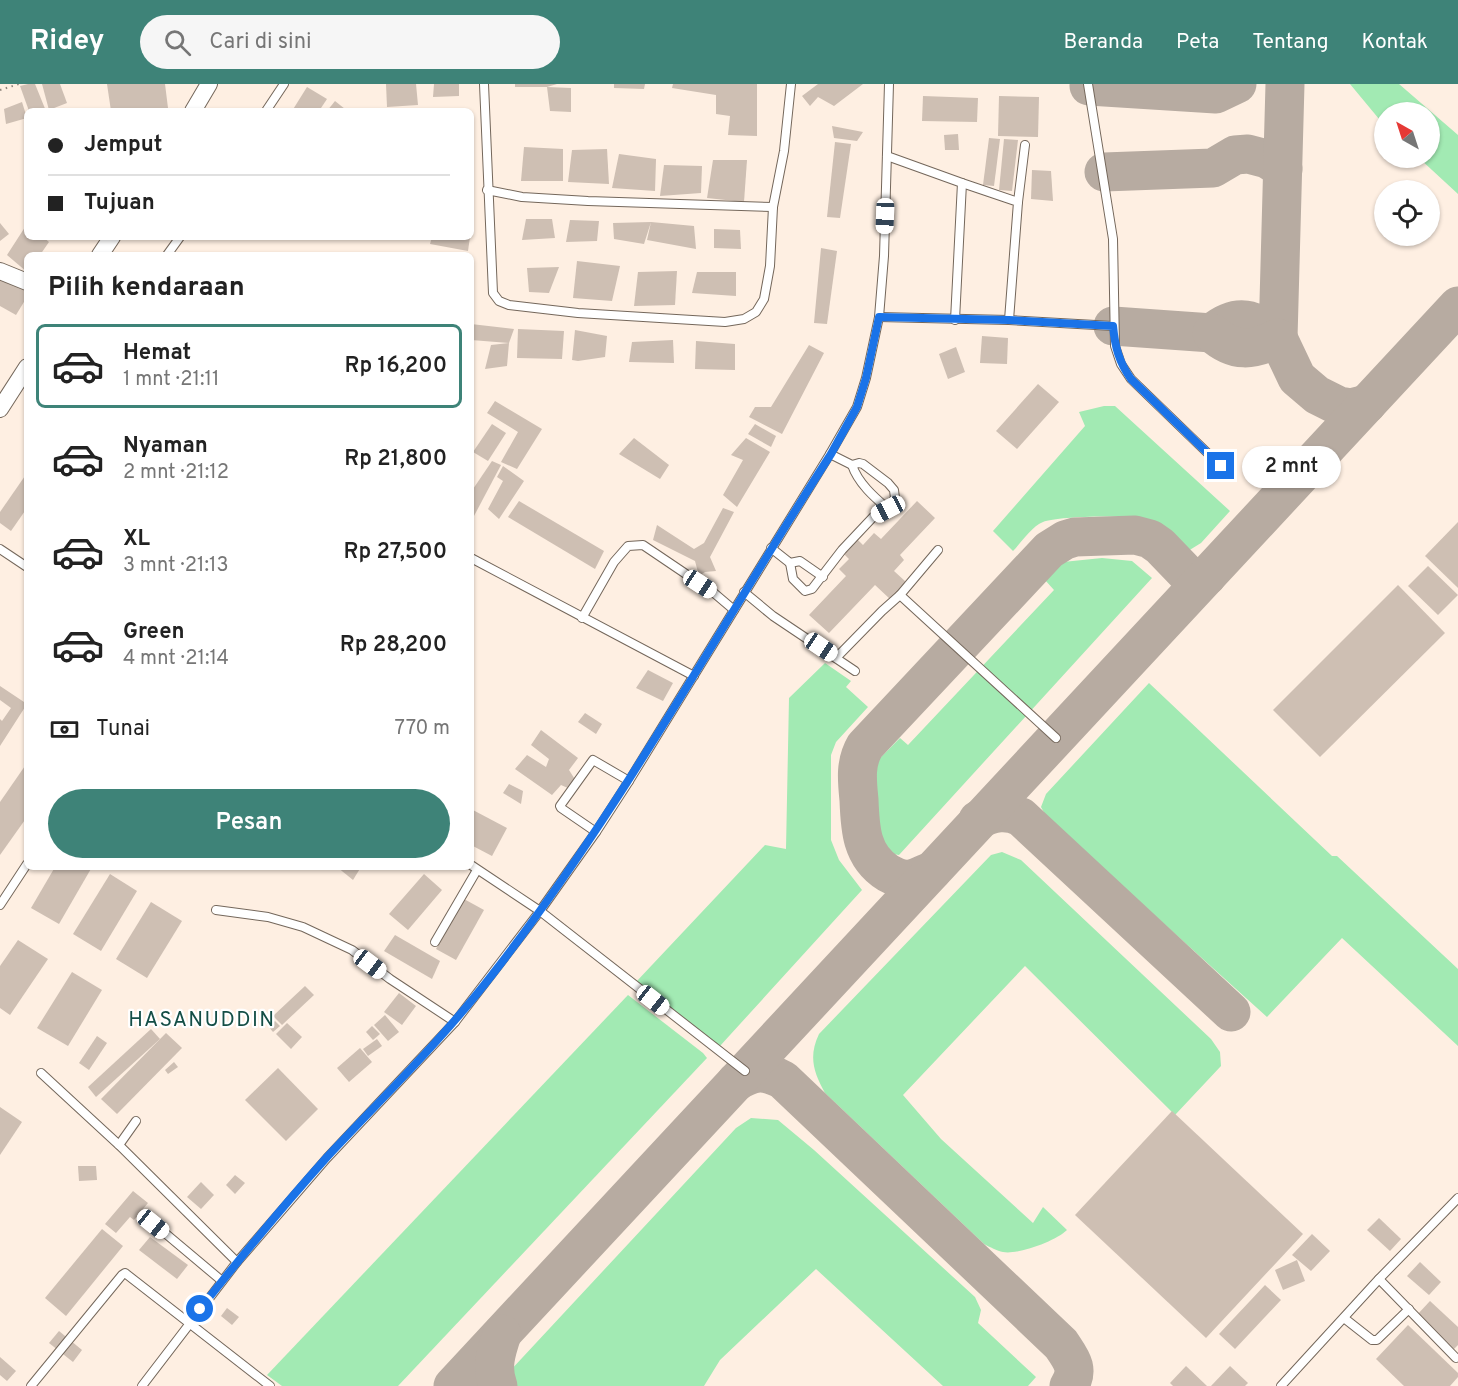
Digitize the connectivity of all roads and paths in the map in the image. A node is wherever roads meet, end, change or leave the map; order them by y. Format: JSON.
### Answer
{"nodes":[{"id":1,"x":19,"y":84,"type":"edge"},
{"id":2,"x":209,"y":84,"type":"edge"},
{"id":3,"x":284,"y":84,"type":"edge"},
{"id":4,"x":484,"y":84,"type":"edge"},
{"id":5,"x":790,"y":84,"type":"edge"},
{"id":6,"x":889,"y":84,"type":"edge"},
{"id":7,"x":1088,"y":84,"type":"edge"},
{"id":8,"x":0,"y":90,"type":"edge"},
{"id":9,"x":196,"y":108,"type":"edge"},
{"id":10,"x":268,"y":108,"type":"edge"},
{"id":11,"x":1025,"y":145,"type":"dead end"},
{"id":12,"x":887,"y":156,"type":"junction"},
{"id":13,"x":962,"y":183,"type":"junction"},
{"id":14,"x":487,"y":190,"type":"junction"},
{"id":15,"x":1018,"y":202,"type":"junction"},
{"id":16,"x":773,"y":207,"type":"junction"},
{"id":17,"x":0,"y":271,"type":"edge"},
{"id":18,"x":24,"y":281,"type":"edge"},
{"id":19,"x":879,"y":317,"type":"junction"},
{"id":20,"x":956,"y":320,"type":"junction"},
{"id":21,"x":1009,"y":320,"type":"junction"},
{"id":22,"x":1113,"y":326,"type":"junction"},
{"id":23,"x":24,"y":372,"type":"edge"},
{"id":24,"x":0,"y":409,"type":"edge"},
{"id":25,"x":831,"y":454,"type":"junction"},
{"id":26,"x":852,"y":465,"type":"junction"},
{"id":27,"x":1221,"y":466,"type":"dead end"},
{"id":28,"x":888,"y":509,"type":"junction"},
{"id":29,"x":771,"y":548,"type":"junction"},
{"id":30,"x":0,"y":549,"type":"edge"},
{"id":31,"x":938,"y":550,"type":"dead end"},
{"id":32,"x":474,"y":560,"type":"edge"},
{"id":33,"x":790,"y":563,"type":"junction"},
{"id":34,"x":24,"y":565,"type":"edge"},
{"id":35,"x":823,"y":577,"type":"junction"},
{"id":36,"x":744,"y":592,"type":"junction"},
{"id":37,"x":900,"y":595,"type":"junction"},
{"id":38,"x":734,"y":610,"type":"junction"},
{"id":39,"x":582,"y":618,"type":"junction"},
{"id":40,"x":836,"y":658,"type":"junction"},
{"id":41,"x":855,"y":671,"type":"dead end"},
{"id":42,"x":694,"y":676,"type":"junction"},
{"id":43,"x":1056,"y":738,"type":"dead end"},
{"id":44,"x":628,"y":782,"type":"junction"},
{"id":45,"x":596,"y":832,"type":"junction"},
{"id":46,"x":474,"y":868,"type":"edge"},
{"id":47,"x":24,"y":869,"type":"edge"},
{"id":48,"x":473,"y":870,"type":"edge"},
{"id":49,"x":0,"y":905,"type":"edge"},
{"id":50,"x":216,"y":910,"type":"dead end"},
{"id":51,"x":540,"y":911,"type":"junction"},
{"id":52,"x":435,"y":942,"type":"dead end"},
{"id":53,"x":455,"y":1022,"type":"junction"},
{"id":54,"x":746,"y":1071,"type":"dead end"},
{"id":55,"x":41,"y":1073,"type":"dead end"},
{"id":56,"x":136,"y":1122,"type":"dead end"},
{"id":57,"x":119,"y":1146,"type":"junction"},
{"id":58,"x":1458,"y":1198,"type":"edge"},
{"id":59,"x":153,"y":1224,"type":"dead end"},
{"id":60,"x":237,"y":1262,"type":"junction"},
{"id":61,"x":1379,"y":1279,"type":"junction"},
{"id":62,"x":222,"y":1281,"type":"junction"},
{"id":63,"x":1409,"y":1309,"type":"junction"},
{"id":64,"x":1344,"y":1318,"type":"junction"},
{"id":65,"x":189,"y":1323,"type":"junction"},
{"id":66,"x":1456,"y":1358,"type":"dead end"},
{"id":67,"x":31,"y":1386,"type":"edge"},
{"id":68,"x":142,"y":1386,"type":"edge"},
{"id":69,"x":270,"y":1386,"type":"edge"},
{"id":70,"x":1281,"y":1386,"type":"edge"}],
"edges":[{"from":1,"to":8,"type":"path"},
{"from":2,"to":9,"type":"street"},
{"from":3,"to":10,"type":"lane"},
{"from":4,"to":14,"type":"lane"},
{"from":5,"to":16,"type":"lane"},
{"from":6,"to":12,"type":"lane"},
{"from":7,"to":22,"type":"lane"},
{"from":11,"to":15,"type":"lane"},
{"from":12,"to":13,"type":"lane"},
{"from":12,"to":19,"type":"lane"},
{"from":13,"to":15,"type":"lane"},
{"from":13,"to":20,"type":"lane"},
{"from":14,"to":16,"type":"lane"},
{"from":14,"to":16,"type":"lane"},
{"from":15,"to":21,"type":"lane"},
{"from":17,"to":18,"type":"street"},
{"from":19,"to":20,"type":"lane"},
{"from":19,"to":25,"type":"lane"},
{"from":20,"to":21,"type":"lane"},
{"from":21,"to":22,"type":"lane"},
{"from":22,"to":27,"type":"lane"},
{"from":23,"to":24,"type":"street"},
{"from":25,"to":26,"type":"lane"},
{"from":25,"to":29,"type":"lane"},
{"from":26,"to":28,"type":"lane"},
{"from":26,"to":28,"type":"lane"},
{"from":28,"to":35,"type":"lane"},
{"from":29,"to":33,"type":"lane"},
{"from":29,"to":36,"type":"lane"},
{"from":30,"to":34,"type":"lane"},
{"from":31,"to":37,"type":"lane"},
{"from":32,"to":39,"type":"lane"},
{"from":33,"to":35,"type":"lane"},
{"from":33,"to":35,"type":"lane"},
{"from":36,"to":38,"type":"lane"},
{"from":36,"to":40,"type":"lane"},
{"from":37,"to":40,"type":"lane"},
{"from":37,"to":43,"type":"lane"},
{"from":38,"to":39,"type":"lane"},
{"from":38,"to":42,"type":"lane"},
{"from":39,"to":42,"type":"lane"},
{"from":40,"to":41,"type":"lane"},
{"from":42,"to":44,"type":"lane"},
{"from":44,"to":45,"type":"lane"},
{"from":44,"to":45,"type":"lane"},
{"from":45,"to":51,"type":"lane"},
{"from":46,"to":51,"type":"lane"},
{"from":47,"to":49,"type":"lane"},
{"from":48,"to":52,"type":"lane"},
{"from":50,"to":53,"type":"lane"},
{"from":51,"to":53,"type":"lane"},
{"from":51,"to":54,"type":"lane"},
{"from":53,"to":60,"type":"lane"},
{"from":55,"to":57,"type":"lane"},
{"from":56,"to":57,"type":"lane"},
{"from":57,"to":60,"type":"lane"},
{"from":58,"to":61,"type":"lane"},
{"from":59,"to":62,"type":"lane"},
{"from":60,"to":62,"type":"lane"},
{"from":61,"to":63,"type":"lane"},
{"from":61,"to":64,"type":"lane"},
{"from":62,"to":65,"type":"lane"},
{"from":63,"to":64,"type":"lane"},
{"from":63,"to":66,"type":"lane"},
{"from":64,"to":70,"type":"lane"},
{"from":65,"to":67,"type":"lane"},
{"from":65,"to":68,"type":"lane"},
{"from":65,"to":69,"type":"lane"}]}
